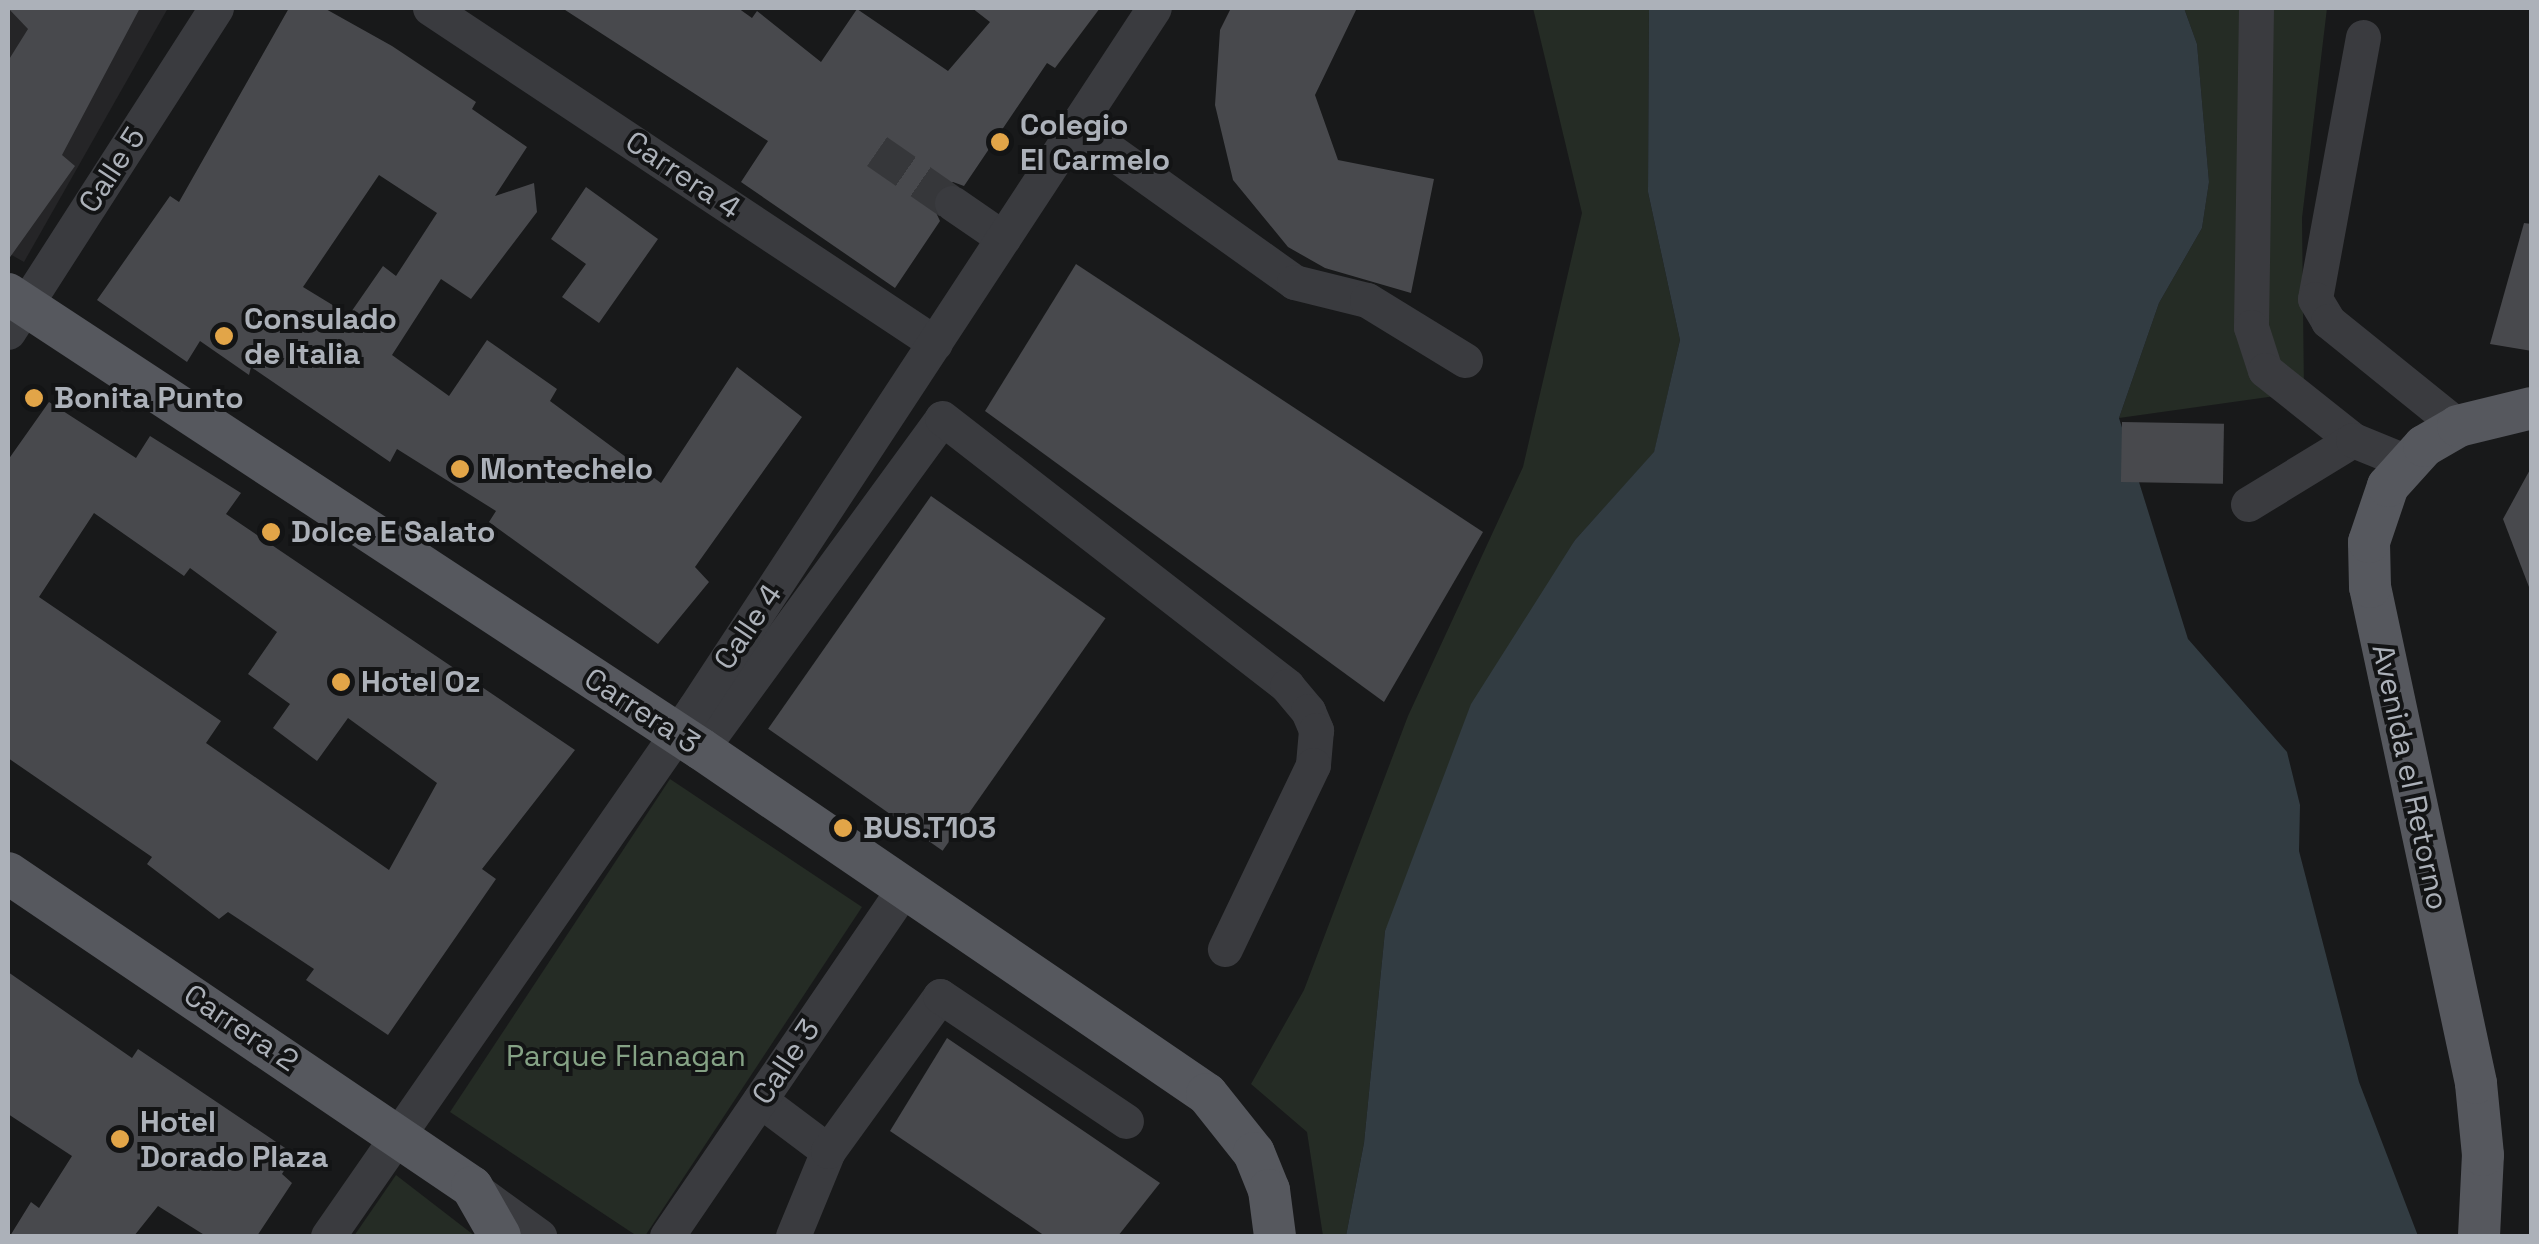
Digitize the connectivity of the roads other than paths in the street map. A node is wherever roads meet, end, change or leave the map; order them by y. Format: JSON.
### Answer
{"nodes":[{"id":1,"x":216,"y":8,"type":"edge"},
{"id":2,"x":430,"y":8,"type":"edge"},
{"id":3,"x":1154,"y":8,"type":"edge"},
{"id":4,"x":2256,"y":8,"type":"edge"},
{"id":5,"x":2363,"y":37,"type":"dead end"},
{"id":6,"x":1077,"y":128,"type":"junction"},
{"id":7,"x":952,"y":203,"type":"tunnel mouth"},
{"id":8,"x":1003,"y":238,"type":"junction"},
{"id":9,"x":13,"y":310,"type":"edge"},
{"id":10,"x":935,"y":343,"type":"junction"},
{"id":11,"x":1466,"y":360,"type":"dead end"},
{"id":12,"x":2532,"y":408,"type":"edge"},
{"id":13,"x":2458,"y":426,"type":"junction"},
{"id":14,"x":2353,"y":440,"type":"junction"},
{"id":15,"x":863,"y":453,"type":"junction"},
{"id":16,"x":2407,"y":462,"type":"junction"},
{"id":17,"x":899,"y":480,"type":"junction"},
{"id":18,"x":2248,"y":504,"type":"dead end"},
{"id":19,"x":688,"y":741,"type":"junction"},
{"id":20,"x":8,"y":873,"type":"edge"},
{"id":21,"x":904,"y":888,"type":"junction"},
{"id":22,"x":1225,"y":950,"type":"dead end"},
{"id":23,"x":760,"y":1100,"type":"junction"},
{"id":24,"x":1126,"y":1121,"type":"dead end"},
{"id":25,"x":399,"y":1134,"type":"junction"},
{"id":26,"x":828,"y":1151,"type":"junction"},
{"id":27,"x":472,"y":1187,"type":"junction"},
{"id":28,"x":328,"y":1236,"type":"edge"},
{"id":29,"x":500,"y":1236,"type":"edge"},
{"id":30,"x":539,"y":1236,"type":"edge"},
{"id":31,"x":667,"y":1236,"type":"edge"},
{"id":32,"x":793,"y":1236,"type":"edge"},
{"id":33,"x":1275,"y":1236,"type":"edge"},
{"id":34,"x":2480,"y":1236,"type":"edge"}],
"edges":[{"from":1,"to":9,"type":"street","name":"Calle 5"},
{"from":2,"to":10,"type":"street","name":"Carrera 4"},
{"from":3,"to":6,"type":"street","name":"Calle 4"},
{"from":4,"to":14,"type":"street"},
{"from":5,"to":13,"type":"street"},
{"from":6,"to":8,"type":"street","name":"Calle 4"},
{"from":6,"to":11,"type":"street"},
{"from":7,"to":8,"type":"street"},
{"from":8,"to":10,"type":"street","name":"Calle 4"},
{"from":9,"to":19,"type":"main road","name":"Carrera 3"},
{"from":10,"to":15,"type":"street","name":"Calle 4"},
{"from":12,"to":13,"type":"main road","name":"Avenida el Retorno"},
{"from":13,"to":16,"type":"main road","name":"Avenida el Retorno"},
{"from":14,"to":16,"type":"street"},
{"from":14,"to":18,"type":"street"},
{"from":15,"to":17,"type":"street"},
{"from":15,"to":19,"type":"street","name":"Calle 4"},
{"from":16,"to":34,"type":"main road","name":"Avenida el Retorno"},
{"from":17,"to":19,"type":"street"},
{"from":17,"to":22,"type":"street"},
{"from":19,"to":21,"type":"main road","name":"Carrera 3"},
{"from":19,"to":25,"type":"street","name":"Calle 4"},
{"from":20,"to":25,"type":"main road","name":"Carrera 2"},
{"from":21,"to":23,"type":"street","name":"Calle 3"},
{"from":21,"to":33,"type":"main road","name":"Carrera 3"},
{"from":23,"to":26,"type":"street"},
{"from":23,"to":31,"type":"street","name":"Calle 3"},
{"from":24,"to":26,"type":"street"},
{"from":25,"to":27,"type":"main road","name":"Carrera 2"},
{"from":25,"to":28,"type":"street","name":"Calle 4"},
{"from":26,"to":32,"type":"street"},
{"from":27,"to":29,"type":"main road","name":"Carrera 2"},
{"from":27,"to":30,"type":"street","name":"Carrera 2"}]}
